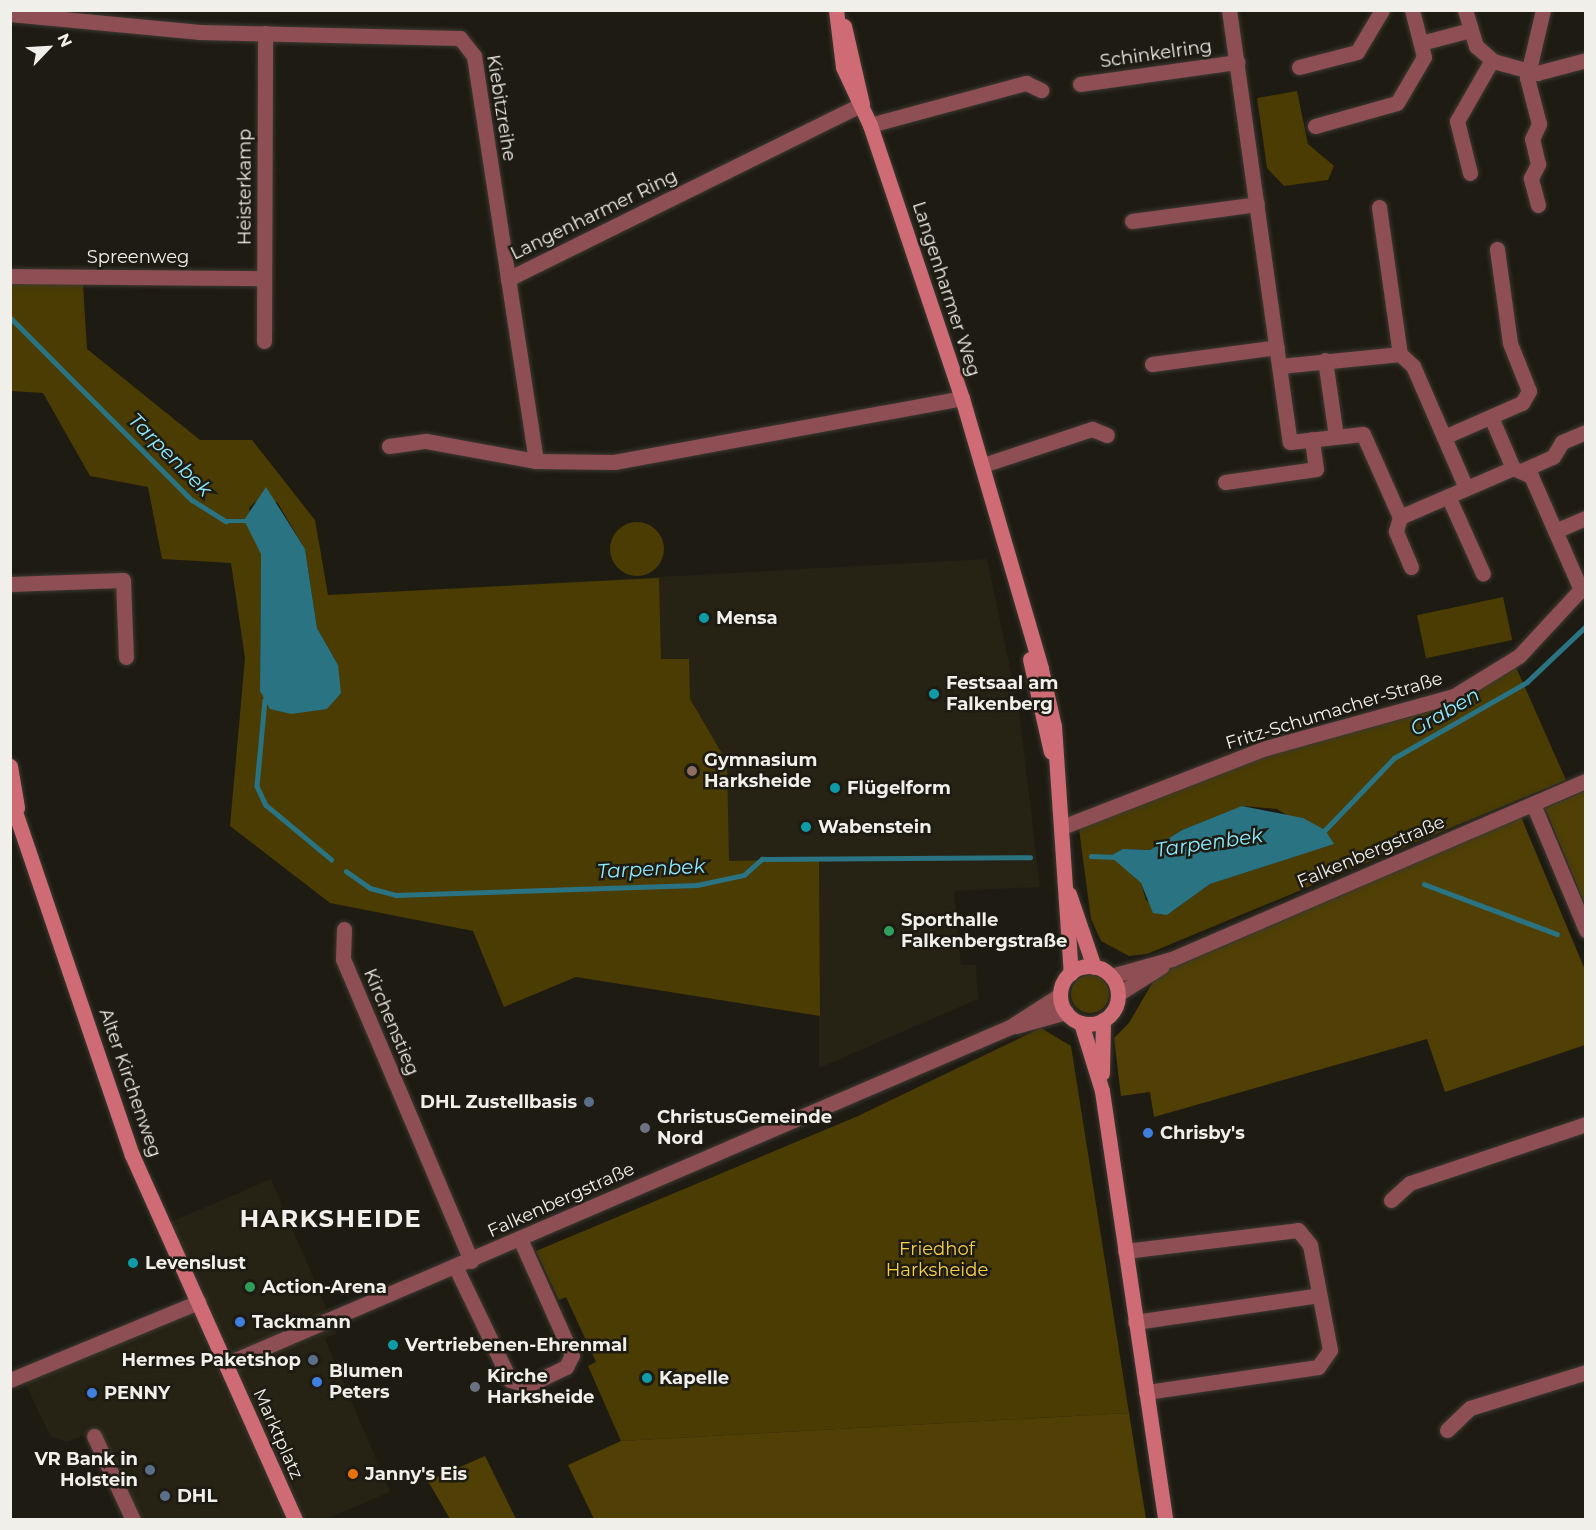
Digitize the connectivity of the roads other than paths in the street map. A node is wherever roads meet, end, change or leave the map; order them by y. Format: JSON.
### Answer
{"nodes":[{"id":1,"x":836,"y":10,"type":"edge"},
{"id":2,"x":1229,"y":10,"type":"edge"},
{"id":3,"x":1382,"y":10,"type":"edge"},
{"id":4,"x":1412,"y":10,"type":"edge"},
{"id":5,"x":1465,"y":10,"type":"edge"},
{"id":6,"x":1543,"y":10,"type":"edge"},
{"id":7,"x":10,"y":14,"type":"edge"},
{"id":8,"x":1470,"y":30,"type":"junction"},
{"id":9,"x":265,"y":33,"type":"junction"},
{"id":10,"x":1420,"y":43,"type":"junction"},
{"id":11,"x":1492,"y":60,"type":"junction"},
{"id":12,"x":1586,"y":60,"type":"edge"},
{"id":13,"x":1237,"y":62,"type":"junction"},
{"id":14,"x":1299,"y":68,"type":"dead end"},
{"id":15,"x":1528,"y":71,"type":"junction"},
{"id":16,"x":1080,"y":84,"type":"dead end"},
{"id":17,"x":1041,"y":90,"type":"dead end"},
{"id":18,"x":862,"y":104,"type":"junction"},
{"id":19,"x":870,"y":125,"type":"junction"},
{"id":20,"x":1315,"y":126,"type":"dead end"},
{"id":21,"x":1470,"y":172,"type":"dead end"},
{"id":22,"x":1257,"y":204,"type":"junction"},
{"id":23,"x":1538,"y":205,"type":"dead end"},
{"id":24,"x":1380,"y":207,"type":"dead end"},
{"id":25,"x":1132,"y":221,"type":"dead end"},
{"id":26,"x":1497,"y":249,"type":"dead end"},
{"id":27,"x":10,"y":276,"type":"edge"},
{"id":28,"x":264,"y":278,"type":"junction"},
{"id":29,"x":508,"y":279,"type":"junction"},
{"id":30,"x":264,"y":341,"type":"dead end"},
{"id":31,"x":1277,"y":347,"type":"junction"},
{"id":32,"x":1400,"y":354,"type":"junction"},
{"id":33,"x":1325,"y":360,"type":"junction"},
{"id":34,"x":1152,"y":364,"type":"dead end"},
{"id":35,"x":1280,"y":366,"type":"junction"},
{"id":36,"x":962,"y":398,"type":"junction"},
{"id":37,"x":1491,"y":417,"type":"junction"},
{"id":38,"x":1586,"y":432,"type":"edge"},
{"id":39,"x":1107,"y":435,"type":"dead end"},
{"id":40,"x":1336,"y":436,"type":"junction"},
{"id":41,"x":1444,"y":437,"type":"junction"},
{"id":42,"x":1312,"y":439,"type":"junction"},
{"id":43,"x":389,"y":446,"type":"dead end"},
{"id":44,"x":536,"y":461,"type":"junction"},
{"id":45,"x":983,"y":465,"type":"junction"},
{"id":46,"x":1517,"y":469,"type":"junction"},
{"id":47,"x":1226,"y":482,"type":"dead end"},
{"id":48,"x":1466,"y":488,"type":"junction"},
{"id":49,"x":1448,"y":496,"type":"junction"},
{"id":50,"x":1400,"y":517,"type":"junction"},
{"id":51,"x":1586,"y":518,"type":"edge"},
{"id":52,"x":1555,"y":531,"type":"junction"},
{"id":53,"x":1411,"y":567,"type":"dead end"},
{"id":54,"x":1483,"y":574,"type":"dead end"},
{"id":55,"x":10,"y":584,"type":"edge"},
{"id":56,"x":1583,"y":587,"type":"edge"},
{"id":57,"x":126,"y":657,"type":"dead end"},
{"id":58,"x":10,"y":766,"type":"edge"},
{"id":59,"x":1586,"y":781,"type":"edge"},
{"id":60,"x":14,"y":802,"type":"edge"},
{"id":61,"x":1533,"y":804,"type":"junction"},
{"id":62,"x":1062,"y":827,"type":"junction"},
{"id":63,"x":1069,"y":894,"type":"junction"},
{"id":64,"x":344,"y":929,"type":"dead end"},
{"id":65,"x":1586,"y":930,"type":"edge"},
{"id":66,"x":1172,"y":959,"type":"junction"},
{"id":67,"x":1094,"y":967,"type":"junction"},
{"id":68,"x":1071,"y":972,"type":"junction"},
{"id":69,"x":1111,"y":976,"type":"junction"},
{"id":70,"x":1118,"y":994,"type":"junction"},
{"id":71,"x":1060,"y":995,"type":"junction"},
{"id":72,"x":1066,"y":1012,"type":"junction"},
{"id":73,"x":1103,"y":1020,"type":"junction"},
{"id":74,"x":1081,"y":1023,"type":"junction"},
{"id":75,"x":1010,"y":1028,"type":"junction"},
{"id":76,"x":1102,"y":1091,"type":"junction"},
{"id":77,"x":1586,"y":1124,"type":"edge"},
{"id":78,"x":1390,"y":1200,"type":"dead end"},
{"id":79,"x":520,"y":1239,"type":"junction"},
{"id":80,"x":1125,"y":1251,"type":"junction"},
{"id":81,"x":471,"y":1261,"type":"junction"},
{"id":82,"x":456,"y":1268,"type":"junction"},
{"id":83,"x":1319,"y":1294,"type":"junction"},
{"id":84,"x":198,"y":1302,"type":"junction"},
{"id":85,"x":1135,"y":1322,"type":"junction"},
{"id":86,"x":226,"y":1365,"type":"junction"},
{"id":87,"x":1586,"y":1372,"type":"edge"},
{"id":88,"x":10,"y":1380,"type":"edge"},
{"id":89,"x":1146,"y":1392,"type":"junction"},
{"id":90,"x":1447,"y":1430,"type":"dead end"},
{"id":91,"x":94,"y":1436,"type":"dead end"},
{"id":92,"x":132,"y":1520,"type":"edge"},
{"id":93,"x":295,"y":1520,"type":"edge"},
{"id":94,"x":1165,"y":1520,"type":"edge"}],
"edges":[{"from":1,"to":18,"type":"main road","name":"Langenharmer Weg"},
{"from":2,"to":13,"type":"street","name":"Schinkelring"},
{"from":3,"to":14,"type":"street"},
{"from":4,"to":10,"type":"street"},
{"from":5,"to":8,"type":"street"},
{"from":6,"to":15,"type":"street"},
{"from":7,"to":9,"type":"street","name":"Kiebitzreihe"},
{"from":8,"to":10,"type":"street"},
{"from":8,"to":11,"type":"street"},
{"from":9,"to":28,"type":"street","name":"Heisterkamp"},
{"from":9,"to":29,"type":"street","name":"Kiebitzreihe"},
{"from":10,"to":20,"type":"street"},
{"from":11,"to":15,"type":"street"},
{"from":11,"to":21,"type":"street"},
{"from":12,"to":15,"type":"street"},
{"from":13,"to":16,"type":"street","name":"Schinkelring"},
{"from":13,"to":22,"type":"street","name":"Schinkelring"},
{"from":15,"to":23,"type":"street"},
{"from":17,"to":19,"type":"street"},
{"from":18,"to":19,"type":"main road","name":"Langenharmer Weg"},
{"from":18,"to":29,"type":"street","name":"Langenharmer Ring"},
{"from":19,"to":36,"type":"main road","name":"Langenharmer Weg"},
{"from":22,"to":25,"type":"street"},
{"from":22,"to":31,"type":"street","name":"Schinkelring"},
{"from":24,"to":32,"type":"street"},
{"from":26,"to":37,"type":"street"},
{"from":27,"to":28,"type":"street","name":"Spreenweg"},
{"from":28,"to":30,"type":"street","name":"Heisterkamp"},
{"from":29,"to":44,"type":"street","name":"Langenharmer Ring"},
{"from":31,"to":34,"type":"street"},
{"from":31,"to":35,"type":"street","name":"Schinkelring"},
{"from":32,"to":33,"type":"street"},
{"from":32,"to":41,"type":"street"},
{"from":33,"to":35,"type":"street"},
{"from":33,"to":40,"type":"street"},
{"from":35,"to":42,"type":"street","name":"Schinkelring"},
{"from":36,"to":44,"type":"street"},
{"from":36,"to":45,"type":"main road","name":"Langenharmer Weg"},
{"from":37,"to":41,"type":"street"},
{"from":37,"to":46,"type":"street"},
{"from":38,"to":46,"type":"street"},
{"from":39,"to":45,"type":"street"},
{"from":40,"to":42,"type":"street","name":"Schinkelring"},
{"from":40,"to":50,"type":"street","name":"Schinkelring"},
{"from":41,"to":48,"type":"street"},
{"from":42,"to":47,"type":"street"},
{"from":43,"to":44,"type":"street"},
{"from":45,"to":62,"type":"main road","name":"Langenharmer Weg"},
{"from":46,"to":48,"type":"street"},
{"from":46,"to":52,"type":"street"},
{"from":48,"to":49,"type":"street"},
{"from":49,"to":50,"type":"street"},
{"from":49,"to":54,"type":"street"},
{"from":50,"to":53,"type":"street","name":"Schinkelring"},
{"from":51,"to":52,"type":"street"},
{"from":52,"to":56,"type":"street"},
{"from":55,"to":57,"type":"street"},
{"from":56,"to":62,"type":"street","name":"Fritz-Schumacher-Straße"},
{"from":58,"to":60,"type":"main road","name":"Alter Kirchenweg"},
{"from":59,"to":61,"type":"street","name":"Falkenbergstraße"},
{"from":60,"to":84,"type":"main road","name":"Alter Kirchenweg"},
{"from":61,"to":65,"type":"street"},
{"from":61,"to":66,"type":"street","name":"Falkenbergstraße"},
{"from":62,"to":63,"type":"main road","name":"Langenharmer Weg"},
{"from":63,"to":67,"type":"main road","name":"Langenharmer Weg"},
{"from":63,"to":68,"type":"main road","name":"Langenharmer Weg"},
{"from":64,"to":81,"type":"street","name":"Kirchenstieg"},
{"from":66,"to":69,"type":"street","name":"Falkenbergstraße"},
{"from":66,"to":70,"type":"street","name":"Falkenbergstraße"},
{"from":67,"to":68,"type":"main road"},
{"from":67,"to":69,"type":"main road"},
{"from":68,"to":71,"type":"main road"},
{"from":69,"to":70,"type":"main road"},
{"from":70,"to":73,"type":"main road"},
{"from":71,"to":72,"type":"main road"},
{"from":71,"to":75,"type":"street","name":"Falkenbergstraße"},
{"from":72,"to":74,"type":"main road"},
{"from":72,"to":75,"type":"street","name":"Falkenbergstraße"},
{"from":73,"to":74,"type":"main road"},
{"from":73,"to":76,"type":"main road"},
{"from":74,"to":76,"type":"main road"},
{"from":75,"to":79,"type":"street","name":"Falkenbergstraße"},
{"from":76,"to":80,"type":"main road"},
{"from":77,"to":78,"type":"street"},
{"from":79,"to":81,"type":"street","name":"Falkenbergstraße"},
{"from":79,"to":82,"type":"street"},
{"from":80,"to":83,"type":"street"},
{"from":80,"to":85,"type":"main road"},
{"from":81,"to":82,"type":"street","name":"Falkenbergstraße"},
{"from":82,"to":86,"type":"street","name":"Falkenbergstraße"},
{"from":83,"to":85,"type":"street"},
{"from":83,"to":89,"type":"street"},
{"from":84,"to":86,"type":"main road","name":"Alter Kirchenweg"},
{"from":84,"to":88,"type":"street"},
{"from":85,"to":89,"type":"main road"},
{"from":86,"to":93,"type":"main road","name":"Marktplatz"},
{"from":87,"to":90,"type":"street"},
{"from":89,"to":94,"type":"main road"},
{"from":91,"to":92,"type":"street"}]}
